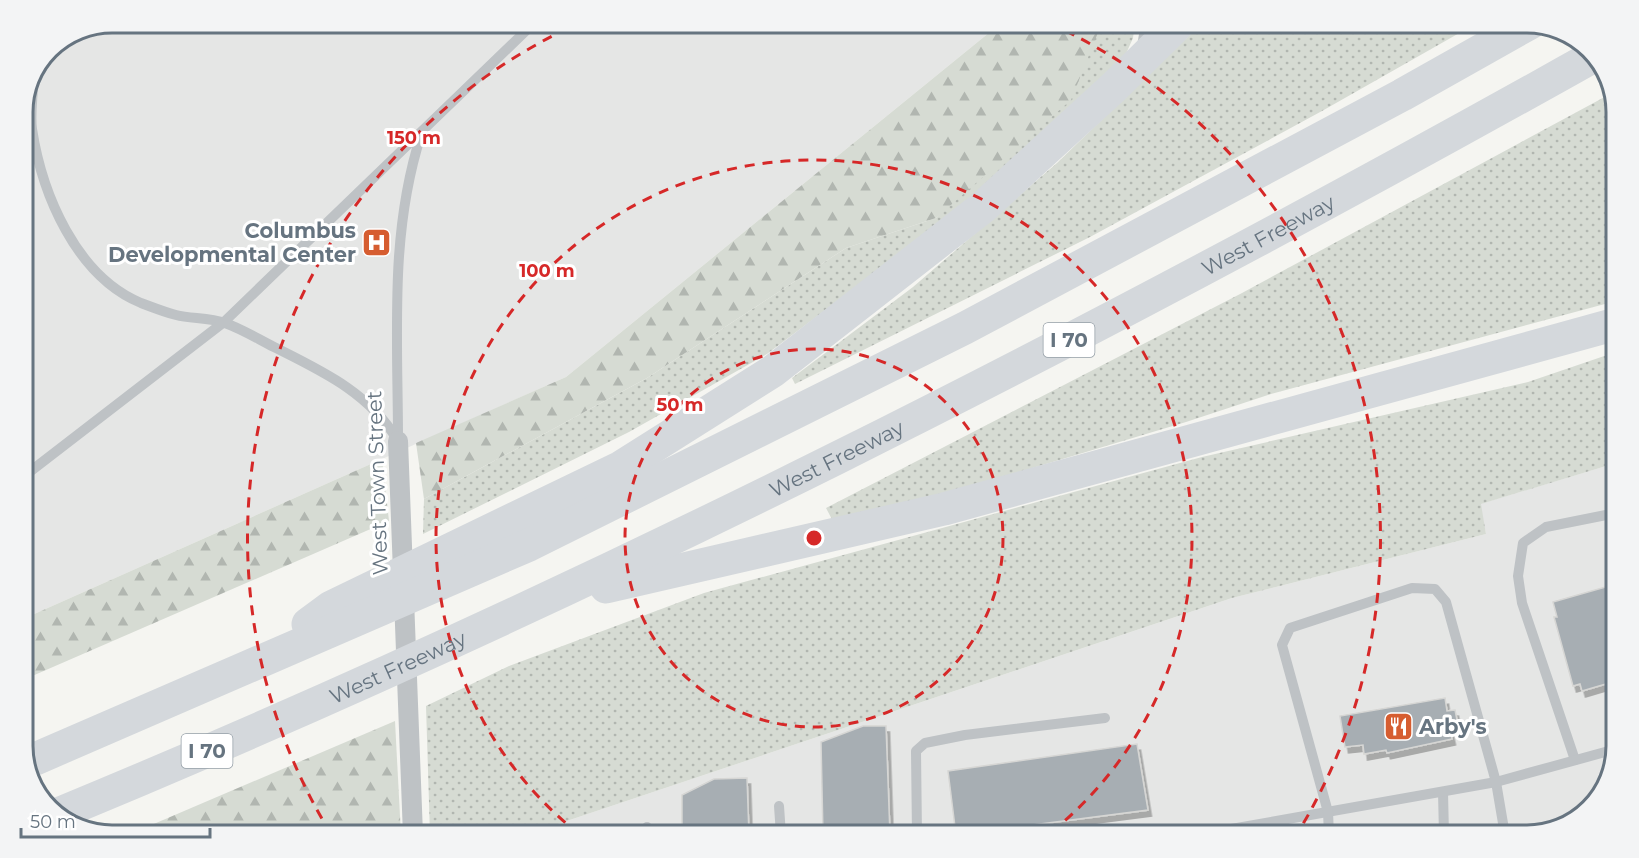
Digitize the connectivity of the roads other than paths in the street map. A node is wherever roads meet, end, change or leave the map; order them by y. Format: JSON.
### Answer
{"nodes":[{"id":1,"x":523,"y":33,"type":"edge"},
{"id":2,"x":1144,"y":33,"type":"edge"},
{"id":3,"x":1168,"y":33,"type":"edge"},
{"id":4,"x":1512,"y":33,"type":"edge"},
{"id":5,"x":1586,"y":60,"type":"edge"},
{"id":6,"x":1137,"y":64,"type":"junction"},
{"id":7,"x":422,"y":131,"type":"junction"},
{"id":8,"x":33,"y":132,"type":"edge"},
{"id":9,"x":224,"y":322,"type":"junction"},
{"id":10,"x":1606,"y":327,"type":"edge"},
{"id":11,"x":398,"y":441,"type":"junction"},
{"id":12,"x":33,"y":469,"type":"edge"},
{"id":13,"x":1606,"y":515,"type":"edge"},
{"id":14,"x":523,"y":531,"type":"junction"},
{"id":15,"x":534,"y":605,"type":"junction"},
{"id":16,"x":1105,"y":718,"type":"dead end"},
{"id":17,"x":1605,"y":752,"type":"edge"},
{"id":18,"x":35,"y":759,"type":"edge"},
{"id":19,"x":1575,"y":760,"type":"junction"},
{"id":20,"x":1496,"y":782,"type":"junction"},
{"id":21,"x":1443,"y":792,"type":"junction"},
{"id":22,"x":780,"y":806,"type":"dead end"},
{"id":23,"x":66,"y":810,"type":"edge"},
{"id":24,"x":1328,"y":812,"type":"junction"},
{"id":25,"x":413,"y":825,"type":"edge"},
{"id":26,"x":781,"y":825,"type":"edge"},
{"id":27,"x":917,"y":825,"type":"edge"},
{"id":28,"x":1266,"y":825,"type":"edge"},
{"id":29,"x":1329,"y":825,"type":"edge"},
{"id":30,"x":1444,"y":825,"type":"edge"},
{"id":31,"x":1503,"y":825,"type":"edge"}],
"edges":[{"from":1,"to":7,"type":"lane"},
{"from":2,"to":6,"type":"lane"},
{"from":3,"to":6,"type":"highway"},
{"from":4,"to":14,"type":"highway"},
{"from":5,"to":15,"type":"highway","name":"West Freeway","number":"I 70"},
{"from":6,"to":14,"type":"highway"},
{"from":7,"to":9,"type":"lane"},
{"from":7,"to":11,"type":"lane","name":"West Town Street"},
{"from":8,"to":9,"type":"lane"},
{"from":9,"to":11,"type":"lane"},
{"from":9,"to":12,"type":"lane"},
{"from":10,"to":15,"type":"highway"},
{"from":11,"to":25,"type":"street","name":"West Town Street"},
{"from":13,"to":19,"type":"lane"},
{"from":14,"to":18,"type":"highway"},
{"from":15,"to":23,"type":"highway","name":"West Freeway","number":"I 70"},
{"from":16,"to":27,"type":"lane"},
{"from":17,"to":19,"type":"lane"},
{"from":19,"to":20,"type":"lane"},
{"from":20,"to":21,"type":"lane"},
{"from":20,"to":24,"type":"lane"},
{"from":20,"to":31,"type":"lane"},
{"from":21,"to":24,"type":"lane"},
{"from":21,"to":30,"type":"lane"},
{"from":22,"to":26,"type":"lane"},
{"from":24,"to":28,"type":"lane"},
{"from":24,"to":29,"type":"lane"}]}
